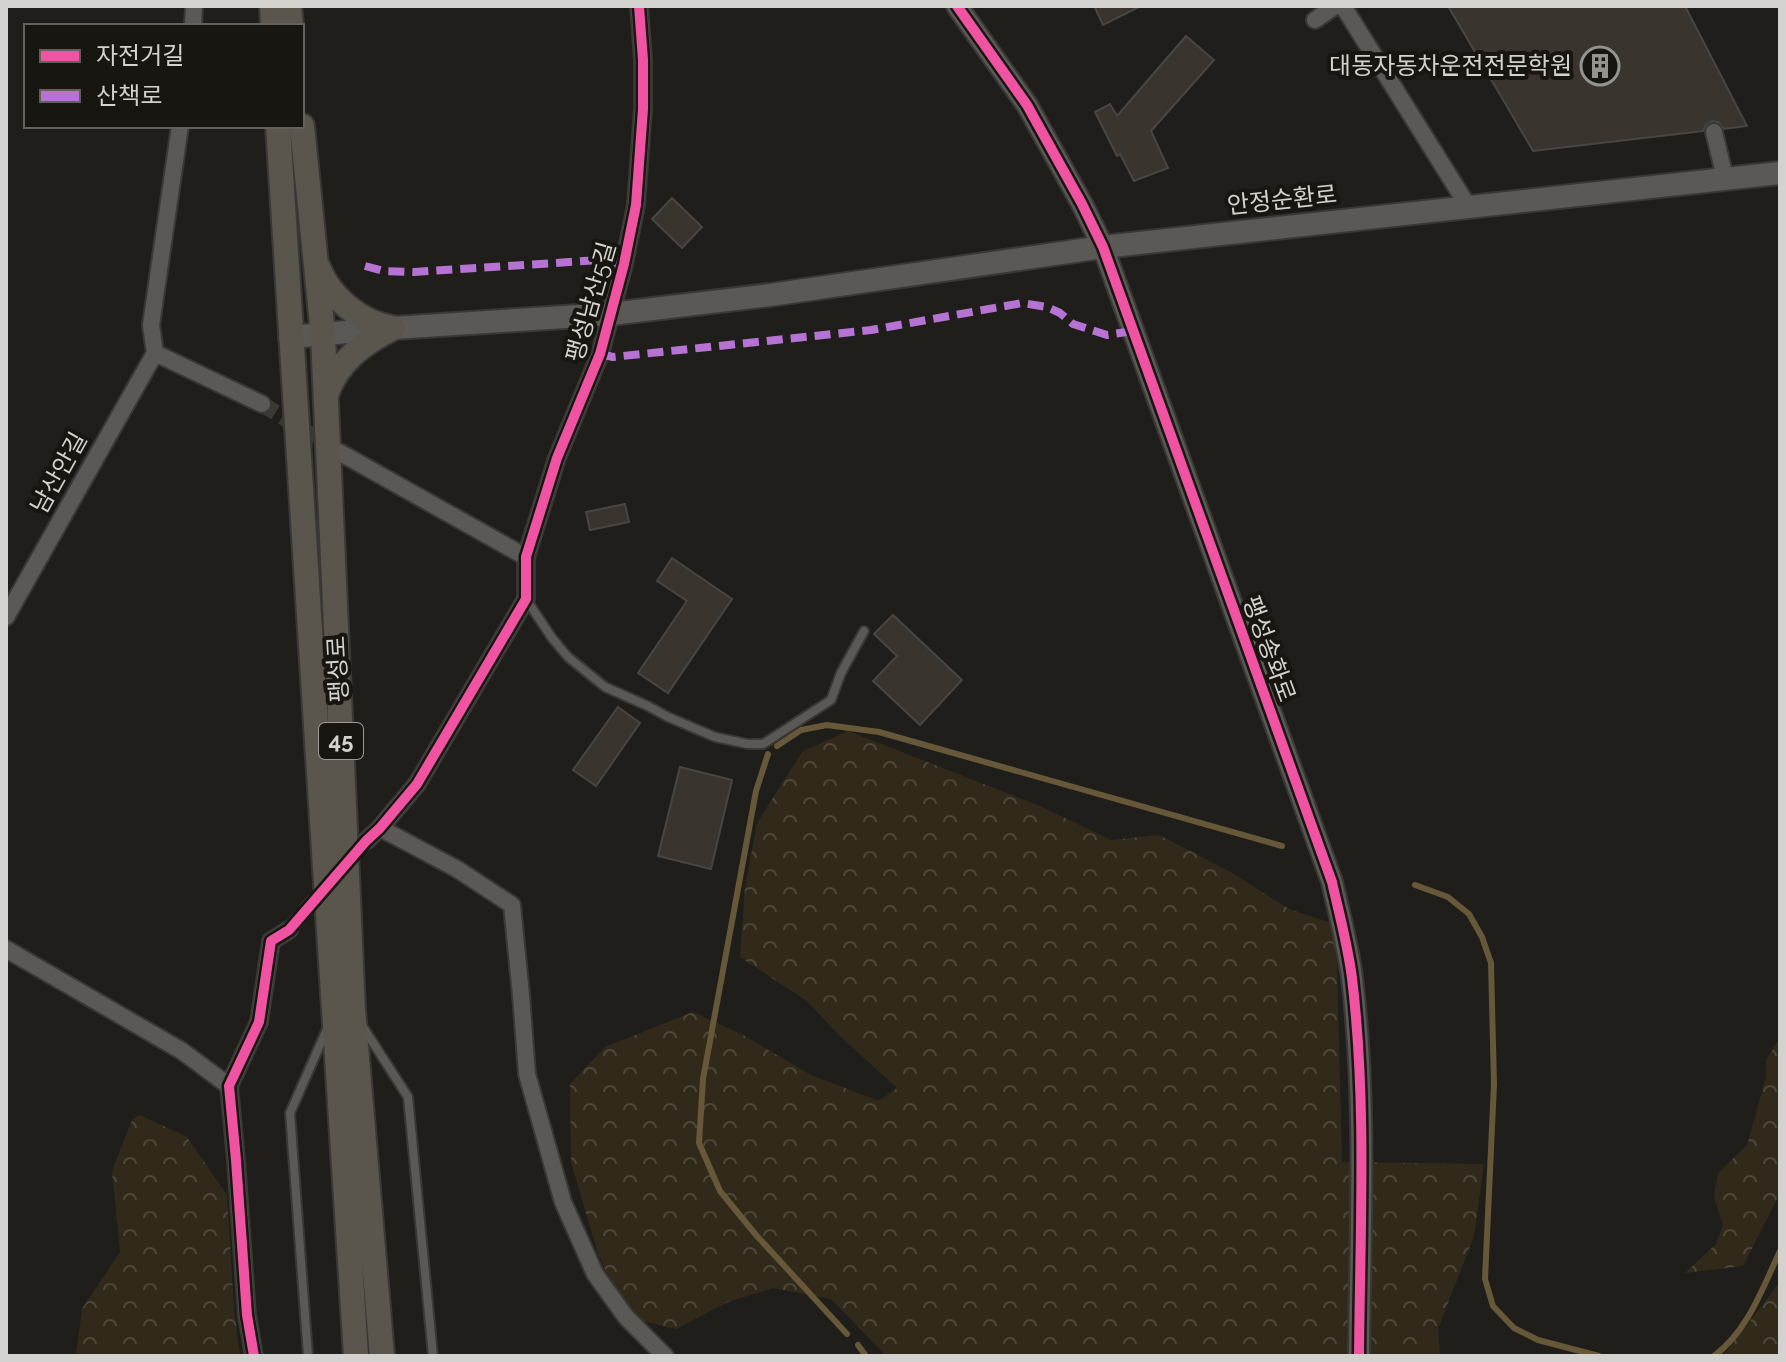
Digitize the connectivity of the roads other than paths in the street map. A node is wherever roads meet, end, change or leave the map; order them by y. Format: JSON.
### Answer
{"nodes":[{"id":1,"x":639,"y":6,"type":"edge"},
{"id":2,"x":957,"y":6,"type":"edge"},
{"id":3,"x":1335,"y":6,"type":"edge"},
{"id":4,"x":1343,"y":6,"type":"edge"},
{"id":5,"x":1315,"y":20,"type":"dead end"},
{"id":6,"x":180,"y":128,"type":"edge"},
{"id":7,"x":278,"y":128,"type":"edge"},
{"id":8,"x":302,"y":128,"type":"edge"},
{"id":9,"x":1714,"y":132,"type":"dead end"},
{"id":10,"x":1780,"y":173,"type":"edge"},
{"id":11,"x":1725,"y":178,"type":"junction"},
{"id":12,"x":1468,"y":206,"type":"junction"},
{"id":13,"x":1103,"y":247,"type":"junction"},
{"id":14,"x":315,"y":256,"type":"junction"},
{"id":15,"x":611,"y":314,"type":"junction"},
{"id":16,"x":393,"y":328,"type":"junction"},
{"id":17,"x":323,"y":335,"type":"junction"},
{"id":18,"x":290,"y":337,"type":"junction"},
{"id":19,"x":155,"y":353,"type":"junction"},
{"id":20,"x":326,"y":397,"type":"junction"},
{"id":21,"x":262,"y":404,"type":"tunnel mouth"},
{"id":22,"x":339,"y":452,"type":"tunnel mouth"},
{"id":23,"x":526,"y":557,"type":"junction"},
{"id":24,"x":526,"y":599,"type":"junction"},
{"id":25,"x":6,"y":617,"type":"edge"},
{"id":26,"x":864,"y":631,"type":"dead end"},
{"id":27,"x":380,"y":828,"type":"junction"},
{"id":28,"x":366,"y":841,"type":"dead end"},
{"id":29,"x":289,"y":930,"type":"tunnel mouth"},
{"id":30,"x":6,"y":949,"type":"edge"},
{"id":31,"x":344,"y":1012,"type":"junction"},
{"id":32,"x":229,"y":1086,"type":"junction"},
{"id":33,"x":254,"y":1356,"type":"edge"},
{"id":34,"x":308,"y":1356,"type":"edge"},
{"id":35,"x":356,"y":1356,"type":"edge"},
{"id":36,"x":382,"y":1356,"type":"edge"},
{"id":37,"x":433,"y":1356,"type":"edge"},
{"id":38,"x":665,"y":1356,"type":"edge"},
{"id":39,"x":1359,"y":1356,"type":"edge"}],
"edges":[{"from":1,"to":15,"type":"street","name":"팽성남산5길"},
{"from":2,"to":13,"type":"street","name":"팽성송화로"},
{"from":3,"to":5,"type":"street"},
{"from":4,"to":12,"type":"street"},
{"from":6,"to":19,"type":"street"},
{"from":7,"to":18,"type":"main road","name":"팽성로","number":"45"},
{"from":8,"to":14,"type":"main road","name":"팽성로","number":"45"},
{"from":9,"to":11,"type":"street"},
{"from":10,"to":11,"type":"main road","name":"안정순환로"},
{"from":11,"to":12,"type":"main road","name":"안정순환로"},
{"from":12,"to":13,"type":"main road","name":"안정순환로"},
{"from":13,"to":15,"type":"main road","name":"안정순환로"},
{"from":13,"to":39,"type":"street","name":"팽성송화로"},
{"from":14,"to":16,"type":"main road"},
{"from":14,"to":17,"type":"main road","name":"팽성로","number":"45"},
{"from":15,"to":16,"type":"main road","name":"안정순환로"},
{"from":15,"to":23,"type":"street","name":"팽성남산5길"},
{"from":16,"to":17,"type":"main road","name":"안정순환로"},
{"from":16,"to":20,"type":"main road"},
{"from":17,"to":18,"type":"main road","name":"안정순환로"},
{"from":17,"to":20,"type":"main road","name":"팽성로","number":"45"},
{"from":18,"to":31,"type":"main road","name":"팽성로","number":"45"},
{"from":19,"to":21,"type":"street"},
{"from":19,"to":25,"type":"street","name":"남산안길"},
{"from":20,"to":31,"type":"main road","name":"팽성로","number":"45"},
{"from":22,"to":23,"type":"street"},
{"from":23,"to":24,"type":"street","name":"팽성남산5길"},
{"from":24,"to":26,"type":"lane"},
{"from":24,"to":27,"type":"street"},
{"from":27,"to":28,"type":"street"},
{"from":27,"to":38,"type":"street"},
{"from":29,"to":32,"type":"street"},
{"from":30,"to":32,"type":"street"},
{"from":31,"to":34,"type":"lane"},
{"from":31,"to":35,"type":"main road","name":"팽성로","number":"45"},
{"from":31,"to":36,"type":"main road","name":"팽성로","number":"45"},
{"from":31,"to":37,"type":"lane"},
{"from":32,"to":33,"type":"street"}]}
